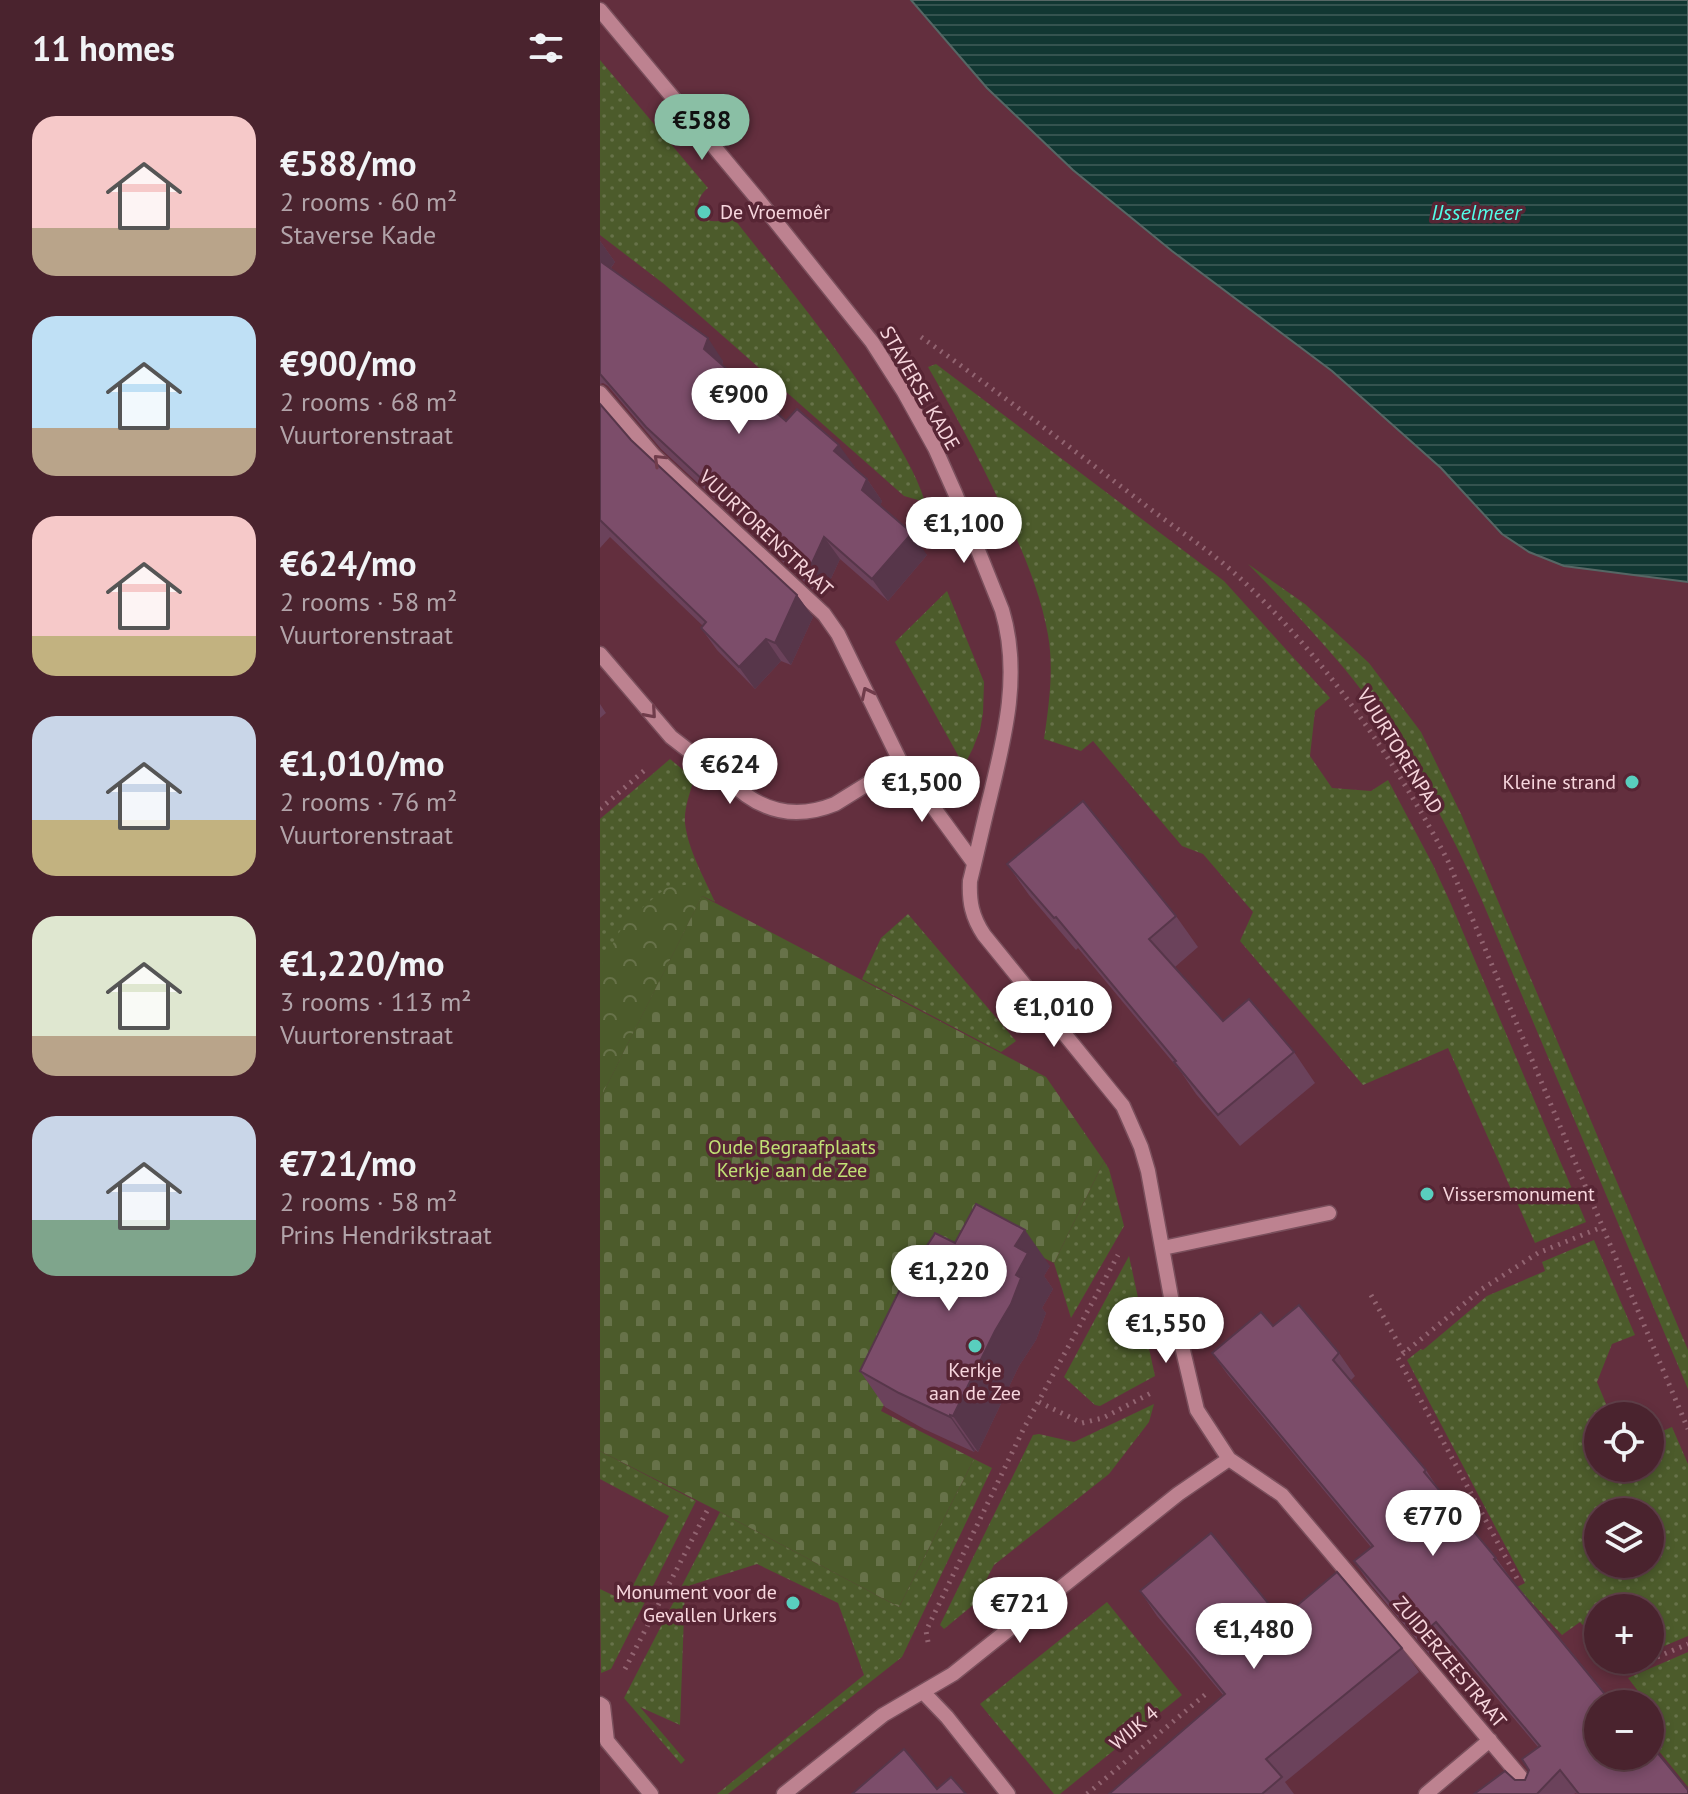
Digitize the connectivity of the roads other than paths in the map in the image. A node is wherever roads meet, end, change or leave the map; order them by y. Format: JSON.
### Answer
{"nodes":[{"id":1,"x":600,"y":10,"type":"edge"},
{"id":2,"x":600,"y":393,"type":"edge"},
{"id":3,"x":600,"y":654,"type":"edge"},
{"id":4,"x":901,"y":763,"type":"junction"},
{"id":5,"x":974,"y":863,"type":"junction"},
{"id":6,"x":1329,"y":1213,"type":"dead end"},
{"id":7,"x":1163,"y":1248,"type":"junction"},
{"id":8,"x":1229,"y":1459,"type":"junction"},
{"id":9,"x":923,"y":1692,"type":"junction"},
{"id":10,"x":600,"y":1704,"type":"edge"},
{"id":11,"x":1490,"y":1740,"type":"junction"},
{"id":12,"x":651,"y":1794,"type":"edge"},
{"id":13,"x":784,"y":1794,"type":"edge"},
{"id":14,"x":1008,"y":1794,"type":"edge"},
{"id":15,"x":1426,"y":1794,"type":"edge"},
{"id":16,"x":1535,"y":1794,"type":"edge"}],
"edges":[{"from":1,"to":5,"type":"street","name":"STAVERSE KADE"},
{"from":4,"to":2,"type":"street","name":"VUURTORENSTRAAT","one_way":true},
{"from":3,"to":4,"type":"street","one_way":true},
{"from":4,"to":5,"type":"street","name":"VUURTORENSTRAAT"},
{"from":5,"to":7,"type":"street"},
{"from":6,"to":7,"type":"street"},
{"from":7,"to":8,"type":"street"},
{"from":8,"to":9,"type":"street"},
{"from":8,"to":11,"type":"street","name":"ZUIDERZEESTRAAT"},
{"from":9,"to":13,"type":"street"},
{"from":9,"to":14,"type":"street"},
{"from":10,"to":12,"type":"street"},
{"from":11,"to":15,"type":"street"},
{"from":11,"to":16,"type":"street","name":"ZUIDERZEESTRAAT"}]}
